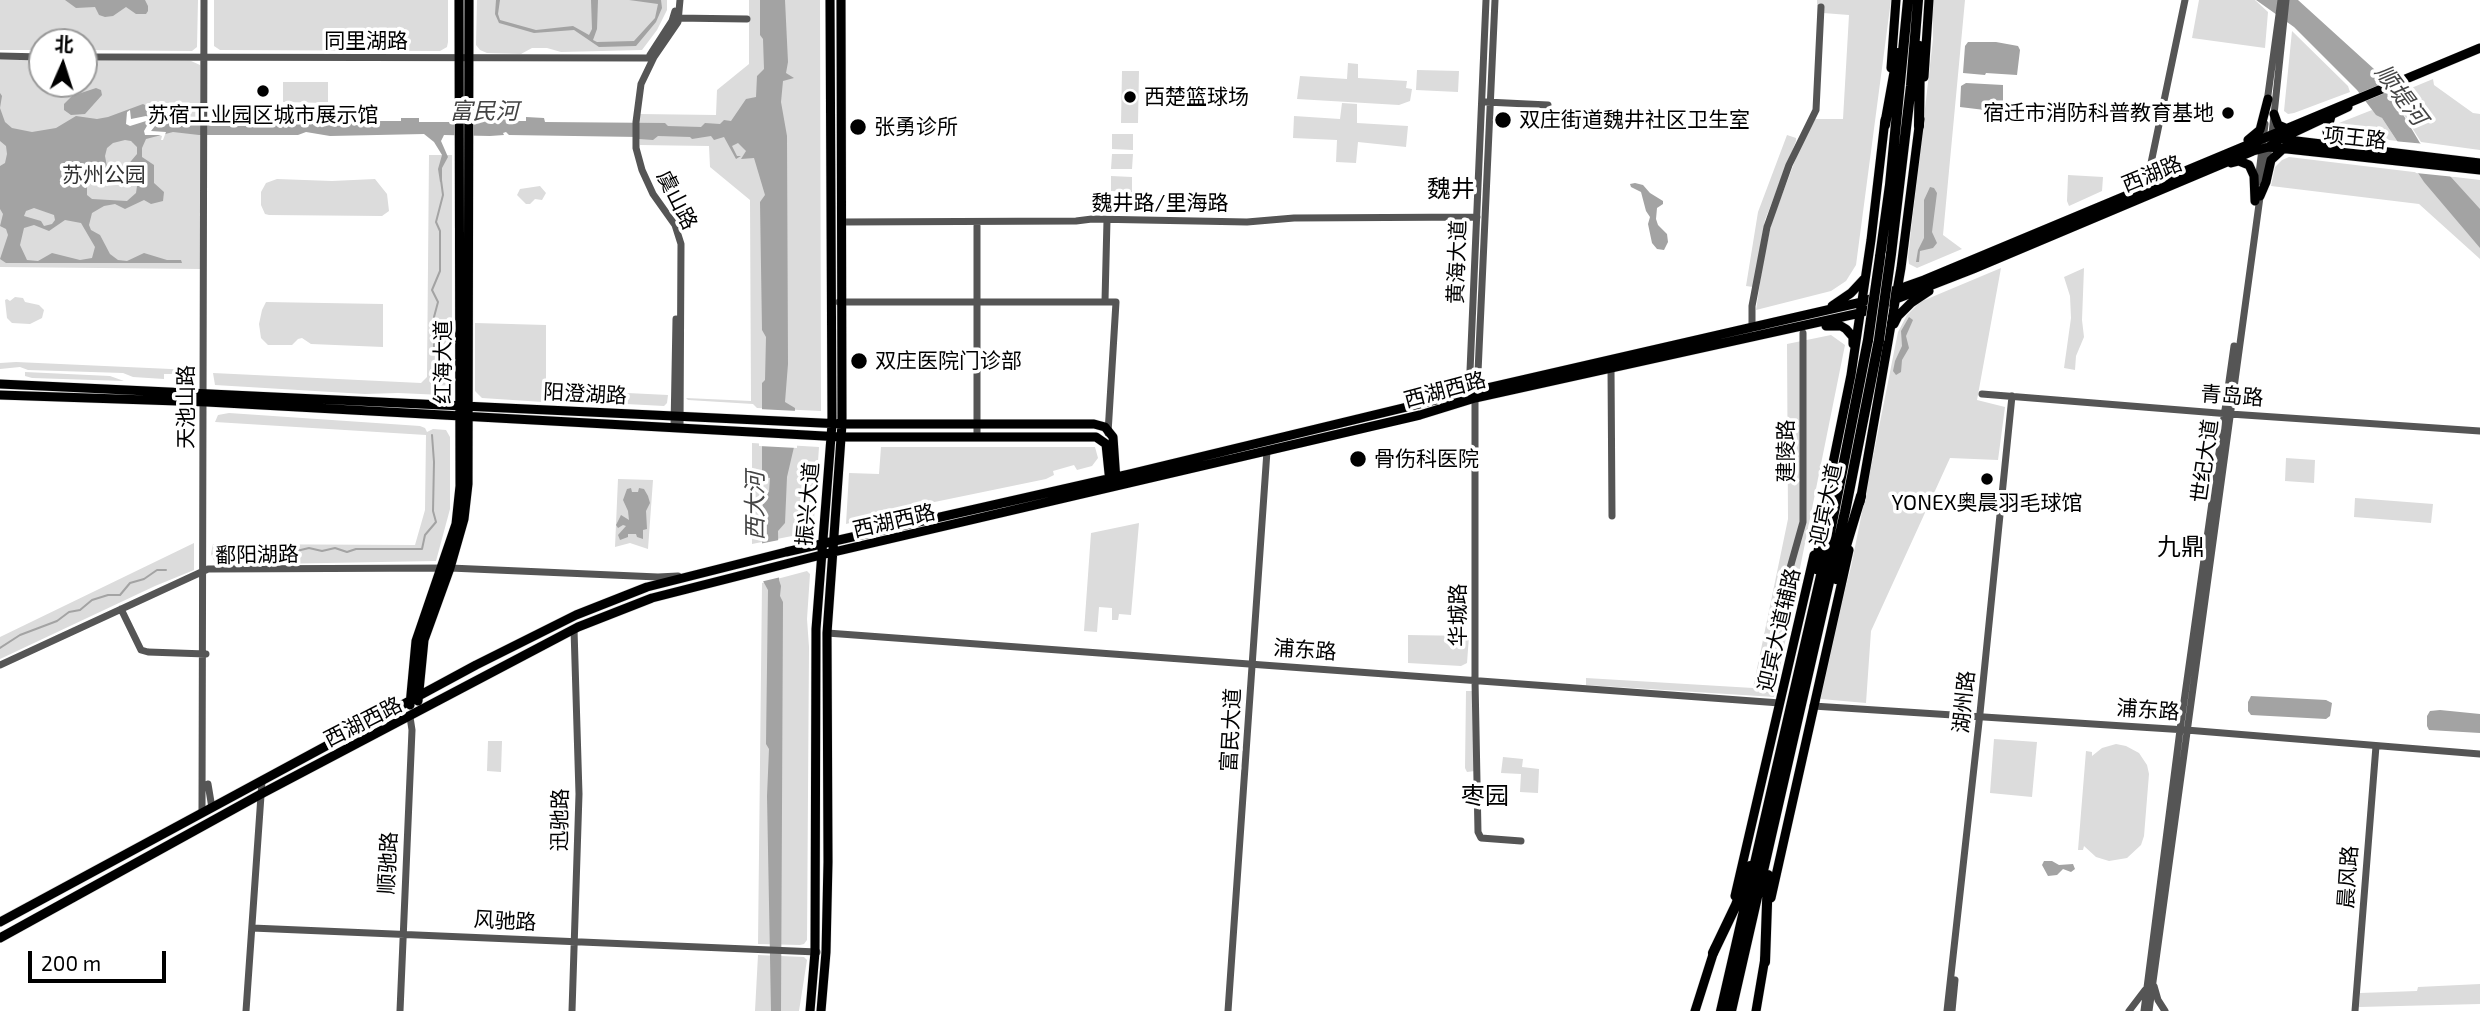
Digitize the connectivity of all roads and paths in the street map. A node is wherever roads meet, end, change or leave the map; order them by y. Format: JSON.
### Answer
{"nodes":[{"id":1,"x":206,"y":0,"type":"edge"},
{"id":2,"x":460,"y":0,"type":"edge"},
{"id":3,"x":469,"y":0,"type":"edge"},
{"id":4,"x":678,"y":0,"type":"edge"},
{"id":5,"x":830,"y":0,"type":"edge"},
{"id":6,"x":841,"y":0,"type":"edge"},
{"id":7,"x":1486,"y":0,"type":"edge"},
{"id":8,"x":1495,"y":0,"type":"edge"},
{"id":9,"x":1896,"y":0,"type":"edge"},
{"id":10,"x":1906,"y":0,"type":"edge"},
{"id":11,"x":1920,"y":0,"type":"edge"},
{"id":12,"x":1930,"y":0,"type":"edge"},
{"id":13,"x":2185,"y":0,"type":"edge"},
{"id":14,"x":2283,"y":0,"type":"edge"},
{"id":15,"x":1821,"y":7,"type":"dead end"},
{"id":16,"x":676,"y":18,"type":"junction"},
{"id":17,"x":747,"y":19,"type":"dead end"},
{"id":18,"x":2281,"y":21,"type":"junction"},
{"id":19,"x":2480,"y":48,"type":"edge"},
{"id":20,"x":0,"y":56,"type":"edge"},
{"id":21,"x":28,"y":57,"type":"edge"},
{"id":22,"x":98,"y":57,"type":"edge"},
{"id":23,"x":206,"y":58,"type":"junction"},
{"id":24,"x":465,"y":58,"type":"junction"},
{"id":25,"x":648,"y":58,"type":"junction"},
{"id":26,"x":2268,"y":99,"type":"junction"},
{"id":27,"x":2359,"y":100,"type":"junction"},
{"id":28,"x":1482,"y":102,"type":"junction"},
{"id":29,"x":1491,"y":102,"type":"junction"},
{"id":30,"x":1548,"y":105,"type":"dead end"},
{"id":31,"x":2274,"y":114,"type":"junction"},
{"id":32,"x":2331,"y":116,"type":"junction"},
{"id":33,"x":634,"y":122,"type":"junction"},
{"id":34,"x":1885,"y":125,"type":"junction"},
{"id":35,"x":1919,"y":126,"type":"junction"},
{"id":36,"x":2285,"y":128,"type":"junction"},
{"id":37,"x":2271,"y":142,"type":"junction"},
{"id":38,"x":2333,"y":146,"type":"junction"},
{"id":39,"x":2405,"y":158,"type":"junction"},
{"id":40,"x":2444,"y":162,"type":"junction"},
{"id":41,"x":2480,"y":163,"type":"edge"},
{"id":42,"x":2206,"y":166,"type":"junction"},
{"id":43,"x":2480,"y":170,"type":"edge"},
{"id":44,"x":2146,"y":187,"type":"junction"},
{"id":45,"x":2258,"y":198,"type":"junction"},
{"id":46,"x":1477,"y":217,"type":"junction"},
{"id":47,"x":1107,"y":220,"type":"junction"},
{"id":48,"x":842,"y":222,"type":"junction"},
{"id":49,"x":977,"y":226,"type":"dead end"},
{"id":50,"x":1905,"y":240,"type":"junction"},
{"id":51,"x":1870,"y":248,"type":"junction"},
{"id":52,"x":1974,"y":258,"type":"junction"},
{"id":53,"x":1973,"y":269,"type":"junction"},
{"id":54,"x":1897,"y":294,"type":"junction"},
{"id":55,"x":831,"y":302,"type":"junction"},
{"id":56,"x":842,"y":302,"type":"junction"},
{"id":57,"x":977,"y":302,"type":"junction"},
{"id":58,"x":1105,"y":302,"type":"junction"},
{"id":59,"x":1862,"y":302,"type":"junction"},
{"id":60,"x":1860,"y":313,"type":"junction"},
{"id":61,"x":1776,"y":321,"type":"junction"},
{"id":62,"x":1752,"y":326,"type":"junction"},
{"id":63,"x":1803,"y":330,"type":"junction"},
{"id":64,"x":1756,"y":337,"type":"junction"},
{"id":65,"x":1879,"y":341,"type":"junction"},
{"id":66,"x":1854,"y":350,"type":"junction"},
{"id":67,"x":1611,"y":368,"type":"junction"},
{"id":68,"x":0,"y":384,"type":"edge"},
{"id":69,"x":1982,"y":394,"type":"dead end"},
{"id":70,"x":0,"y":395,"type":"edge"},
{"id":71,"x":1473,"y":396,"type":"junction"},
{"id":72,"x":2012,"y":396,"type":"junction"},
{"id":73,"x":205,"y":397,"type":"junction"},
{"id":74,"x":464,"y":406,"type":"junction"},
{"id":75,"x":2227,"y":414,"type":"junction"},
{"id":76,"x":678,"y":416,"type":"junction"},
{"id":77,"x":464,"y":417,"type":"junction"},
{"id":78,"x":832,"y":424,"type":"junction"},
{"id":79,"x":842,"y":424,"type":"junction"},
{"id":80,"x":977,"y":425,"type":"junction"},
{"id":81,"x":677,"y":428,"type":"junction"},
{"id":82,"x":1108,"y":430,"type":"junction"},
{"id":83,"x":2480,"y":431,"type":"edge"},
{"id":84,"x":836,"y":436,"type":"junction"},
{"id":85,"x":977,"y":437,"type":"junction"},
{"id":86,"x":1108,"y":450,"type":"junction"},
{"id":87,"x":1267,"y":451,"type":"junction"},
{"id":88,"x":1113,"y":482,"type":"junction"},
{"id":89,"x":1861,"y":496,"type":"junction"},
{"id":90,"x":1826,"y":500,"type":"junction"},
{"id":91,"x":1612,"y":516,"type":"dead end"},
{"id":92,"x":833,"y":542,"type":"junction"},
{"id":93,"x":821,"y":544,"type":"junction"},
{"id":94,"x":833,"y":553,"type":"junction"},
{"id":95,"x":821,"y":555,"type":"junction"},
{"id":96,"x":1790,"y":568,"type":"dead end"},
{"id":97,"x":444,"y":569,"type":"junction"},
{"id":98,"x":205,"y":572,"type":"junction"},
{"id":99,"x":686,"y":576,"type":"junction"},
{"id":100,"x":122,"y":610,"type":"junction"},
{"id":101,"x":574,"y":629,"type":"junction"},
{"id":102,"x":827,"y":633,"type":"junction"},
{"id":103,"x":1817,"y":636,"type":"junction"},
{"id":104,"x":1804,"y":652,"type":"junction"},
{"id":105,"x":205,"y":654,"type":"junction"},
{"id":106,"x":1252,"y":664,"type":"junction"},
{"id":107,"x":0,"y":667,"type":"edge"},
{"id":108,"x":1475,"y":680,"type":"junction"},
{"id":109,"x":414,"y":698,"type":"junction"},
{"id":110,"x":1780,"y":703,"type":"junction"},
{"id":111,"x":1813,"y":706,"type":"junction"},
{"id":112,"x":414,"y":715,"type":"junction"},
{"id":113,"x":1982,"y":717,"type":"junction"},
{"id":114,"x":2183,"y":730,"type":"junction"},
{"id":115,"x":2376,"y":746,"type":"junction"},
{"id":116,"x":2480,"y":754,"type":"edge"},
{"id":117,"x":1780,"y":761,"type":"junction"},
{"id":118,"x":262,"y":781,"type":"junction"},
{"id":119,"x":261,"y":794,"type":"junction"},
{"id":120,"x":212,"y":808,"type":"junction"},
{"id":121,"x":202,"y":813,"type":"junction"},
{"id":122,"x":1772,"y":836,"type":"junction"},
{"id":123,"x":1521,"y":841,"type":"dead end"},
{"id":124,"x":0,"y":922,"type":"edge"},
{"id":125,"x":252,"y":928,"type":"junction"},
{"id":126,"x":403,"y":934,"type":"junction"},
{"id":127,"x":0,"y":938,"type":"edge"},
{"id":128,"x":574,"y":942,"type":"junction"},
{"id":129,"x":815,"y":952,"type":"junction"},
{"id":130,"x":826,"y":952,"type":"junction"},
{"id":131,"x":1713,"y":953,"type":"junction"},
{"id":132,"x":1765,"y":962,"type":"junction"},
{"id":133,"x":1738,"y":965,"type":"junction"},
{"id":134,"x":2150,"y":983,"type":"junction"},
{"id":135,"x":246,"y":1011,"type":"edge"},
{"id":136,"x":400,"y":1011,"type":"edge"},
{"id":137,"x":572,"y":1011,"type":"edge"},
{"id":138,"x":810,"y":1011,"type":"edge"},
{"id":139,"x":821,"y":1011,"type":"edge"},
{"id":140,"x":1227,"y":1011,"type":"edge"},
{"id":141,"x":1695,"y":1011,"type":"edge"},
{"id":142,"x":1721,"y":1011,"type":"edge"},
{"id":143,"x":1731,"y":1011,"type":"edge"},
{"id":144,"x":1756,"y":1011,"type":"edge"},
{"id":145,"x":1950,"y":1011,"type":"edge"},
{"id":146,"x":2129,"y":1011,"type":"edge"},
{"id":147,"x":2146,"y":1011,"type":"edge"},
{"id":148,"x":2165,"y":1011,"type":"edge"},
{"id":149,"x":2355,"y":1011,"type":"edge"}],
"edges":[{"from":1,"to":23,"type":"street"},
{"from":2,"to":24,"type":"main road","name":"红海大道"},
{"from":3,"to":24,"type":"main road","name":"红海大道"},
{"from":4,"to":16,"type":"street","name":"虞山路"},
{"from":5,"to":55,"type":"main road","name":"振兴大道"},
{"from":6,"to":48,"type":"main road","name":"振兴大道"},
{"from":7,"to":28,"type":"street","name":"黄海大道"},
{"from":8,"to":29,"type":"street","name":"黄海大道"},
{"from":9,"to":34,"type":"main road","name":"迎宾大道辅路"},
{"from":10,"to":34,"type":"highway"},
{"from":10,"to":65,"type":"highway","name":"迎宾大道","bridge":true},
{"from":11,"to":35,"type":"highway"},
{"from":11,"to":65,"type":"highway","name":"迎宾大道","bridge":true},
{"from":12,"to":35,"type":"main road"},
{"from":13,"to":44,"type":"street"},
{"from":14,"to":18,"type":"street","name":"世纪大道"},
{"from":15,"to":62,"type":"street"},
{"from":16,"to":17,"type":"street"},
{"from":16,"to":25,"type":"street","name":"虞山路"},
{"from":16,"to":33,"type":"street","name":"虞山路"},
{"from":18,"to":26,"type":"street","name":"世纪大道"},
{"from":18,"to":31,"type":"street","name":"世纪大道"},
{"from":19,"to":27,"type":"main road"},
{"from":20,"to":21,"type":"street"},
{"from":22,"to":23,"type":"street","name":"同里湖路"},
{"from":23,"to":24,"type":"street","name":"同里湖路"},
{"from":23,"to":73,"type":"street","name":"天池山路"},
{"from":24,"to":25,"type":"street","name":"同里湖路"},
{"from":24,"to":74,"type":"main road","name":"红海大道"},
{"from":25,"to":33,"type":"street","name":"虞山路"},
{"from":26,"to":37,"type":"street","name":"世纪大道"},
{"from":26,"to":42,"type":"main road"},
{"from":27,"to":32,"type":"main road","name":"西湖路"},
{"from":27,"to":36,"type":"main road","name":"西湖路"},
{"from":28,"to":29,"type":"street"},
{"from":28,"to":46,"type":"street","name":"黄海大道"},
{"from":29,"to":30,"type":"street"},
{"from":29,"to":71,"type":"street","name":"黄海大道"},
{"from":31,"to":36,"type":"main road"},
{"from":31,"to":37,"type":"street","name":"世纪大道"},
{"from":32,"to":37,"type":"main road","name":"西湖路"},
{"from":32,"to":38,"type":"main road"},
{"from":33,"to":76,"type":"street","name":"虞山路"},
{"from":34,"to":51,"type":"main road","name":"迎宾大道辅路"},
{"from":35,"to":50,"type":"main road"},
{"from":36,"to":37,"type":"main road","name":"西湖路"},
{"from":37,"to":38,"type":"main road","name":"项王路"},
{"from":37,"to":39,"type":"main road","name":"项王路"},
{"from":37,"to":42,"type":"main road","name":"西湖路"},
{"from":37,"to":45,"type":"street","name":"世纪大道"},
{"from":37,"to":45,"type":"main road"},
{"from":38,"to":39,"type":"main road","name":"项王路"},
{"from":39,"to":40,"type":"main road","name":"项王路"},
{"from":40,"to":41,"type":"main road","name":"项王路"},
{"from":40,"to":43,"type":"main road","name":"项王路"},
{"from":42,"to":44,"type":"main road","name":"西湖路"},
{"from":42,"to":45,"type":"main road"},
{"from":42,"to":53,"type":"main road","name":"西湖路"},
{"from":44,"to":52,"type":"main road","name":"西湖路"},
{"from":45,"to":75,"type":"street","name":"世纪大道"},
{"from":46,"to":47,"type":"street","name":"魏井路/里海路"},
{"from":46,"to":71,"type":"street","name":"黄海大道"},
{"from":47,"to":48,"type":"street","name":"魏井路/里海路"},
{"from":47,"to":58,"type":"street"},
{"from":48,"to":56,"type":"main road","name":"振兴大道"},
{"from":49,"to":57,"type":"street"},
{"from":50,"to":52,"type":"main road"},
{"from":50,"to":54,"type":"main road"},
{"from":51,"to":59,"type":"main road","name":"迎宾大道辅路"},
{"from":51,"to":61,"type":"main road"},
{"from":52,"to":54,"type":"main road","name":"西湖路"},
{"from":53,"to":54,"type":"main road","name":"西湖路"},
{"from":53,"to":65,"type":"main road"},
{"from":54,"to":59,"type":"main road","name":"西湖路"},
{"from":54,"to":60,"type":"main road","name":"西湖路"},
{"from":54,"to":65,"type":"main road"},
{"from":55,"to":56,"type":"street"},
{"from":55,"to":78,"type":"main road","name":"振兴大道"},
{"from":56,"to":57,"type":"street"},
{"from":56,"to":79,"type":"main road","name":"振兴大道"},
{"from":57,"to":58,"type":"street"},
{"from":57,"to":80,"type":"street"},
{"from":58,"to":82,"type":"street"},
{"from":59,"to":60,"type":"main road","name":"迎宾大道辅路"},
{"from":59,"to":61,"type":"main road","name":"西湖西路"},
{"from":60,"to":64,"type":"main road","name":"西湖西路"},
{"from":60,"to":66,"type":"main road","name":"迎宾大道辅路"},
{"from":61,"to":62,"type":"main road","name":"西湖西路"},
{"from":62,"to":71,"type":"main road","name":"西湖西路"},
{"from":63,"to":64,"type":"main road"},
{"from":63,"to":66,"type":"main road"},
{"from":63,"to":96,"type":"street","name":"建陵路"},
{"from":64,"to":67,"type":"main road","name":"西湖西路"},
{"from":65,"to":89,"type":"main road"},
{"from":65,"to":103,"type":"highway","name":"迎宾大道"},
{"from":65,"to":104,"type":"highway","name":"迎宾大道"},
{"from":66,"to":90,"type":"main road","name":"迎宾大道辅路"},
{"from":67,"to":71,"type":"main road","name":"西湖西路"},
{"from":67,"to":91,"type":"street"},
{"from":68,"to":73,"type":"main road","name":"阳澄湖路"},
{"from":69,"to":72,"type":"street","name":"青岛路"},
{"from":70,"to":73,"type":"main road","name":"阳澄湖路"},
{"from":71,"to":87,"type":"main road","name":"西湖西路"},
{"from":71,"to":88,"type":"main road","name":"西湖西路"},
{"from":71,"to":108,"type":"street","name":"华城路"},
{"from":72,"to":75,"type":"street","name":"青岛路"},
{"from":72,"to":113,"type":"street","name":"湖州路"},
{"from":73,"to":74,"type":"main road","name":"阳澄湖路"},
{"from":73,"to":77,"type":"main road","name":"阳澄湖路"},
{"from":73,"to":98,"type":"street","name":"天池山路"},
{"from":74,"to":76,"type":"main road","name":"阳澄湖路"},
{"from":74,"to":77,"type":"main road","name":"红海大道"},
{"from":75,"to":83,"type":"street","name":"青岛路"},
{"from":75,"to":114,"type":"street","name":"世纪大道"},
{"from":76,"to":78,"type":"main road","name":"阳澄湖路"},
{"from":76,"to":81,"type":"street","name":"虞山路"},
{"from":77,"to":81,"type":"main road","name":"阳澄湖路"},
{"from":77,"to":97,"type":"main road","name":"红海大道"},
{"from":78,"to":79,"type":"main road","name":"阳澄湖路"},
{"from":78,"to":84,"type":"main road","name":"振兴大道"},
{"from":79,"to":80,"type":"main road","name":"阳澄湖路"},
{"from":79,"to":84,"type":"main road","name":"振兴大道"},
{"from":80,"to":82,"type":"main road","name":"阳澄湖路"},
{"from":80,"to":85,"type":"street"},
{"from":81,"to":84,"type":"main road","name":"阳澄湖路"},
{"from":82,"to":86,"type":"street"},
{"from":82,"to":88,"type":"main road"},
{"from":84,"to":85,"type":"main road","name":"阳澄湖路"},
{"from":84,"to":92,"type":"main road","name":"振兴大道"},
{"from":84,"to":93,"type":"main road","name":"振兴大道"},
{"from":85,"to":86,"type":"main road","name":"阳澄湖路"},
{"from":86,"to":88,"type":"main road"},
{"from":87,"to":88,"type":"main road","name":"西湖西路"},
{"from":87,"to":106,"type":"street","name":"富民大道"},
{"from":88,"to":92,"type":"main road","name":"西湖西路"},
{"from":88,"to":94,"type":"main road","name":"西湖西路"},
{"from":89,"to":103,"type":"highway"},
{"from":89,"to":111,"type":"main road"},
{"from":90,"to":104,"type":"highway"},
{"from":90,"to":110,"type":"main road","name":"迎宾大道辅路"},
{"from":92,"to":93,"type":"main road","name":"西湖西路"},
{"from":92,"to":94,"type":"main road","name":"振兴大道"},
{"from":93,"to":95,"type":"main road","name":"振兴大道"},
{"from":93,"to":99,"type":"main road","name":"西湖西路"},
{"from":94,"to":95,"type":"main road","name":"西湖西路"},
{"from":94,"to":102,"type":"main road","name":"振兴大道"},
{"from":95,"to":101,"type":"main road","name":"西湖西路"},
{"from":95,"to":129,"type":"main road","name":"振兴大道"},
{"from":97,"to":98,"type":"street","name":"鄱阳湖路"},
{"from":97,"to":99,"type":"street","name":"鄱阳湖路"},
{"from":97,"to":109,"type":"main road","name":"红海大道"},
{"from":98,"to":100,"type":"street","name":"鄱阳湖路"},
{"from":98,"to":105,"type":"street","name":"天池山路"},
{"from":99,"to":109,"type":"main road","name":"西湖西路"},
{"from":100,"to":105,"type":"street"},
{"from":100,"to":107,"type":"street","name":"鄱阳湖路"},
{"from":101,"to":112,"type":"main road","name":"西湖西路"},
{"from":101,"to":128,"type":"street","name":"迅驰路"},
{"from":102,"to":106,"type":"street","name":"浦东路"},
{"from":102,"to":130,"type":"main road","name":"振兴大道"},
{"from":103,"to":122,"type":"highway","name":"迎宾大道"},
{"from":104,"to":117,"type":"highway","name":"迎宾大道"},
{"from":105,"to":120,"type":"street","name":"天池山路"},
{"from":105,"to":121,"type":"street","name":"天池山路"},
{"from":106,"to":108,"type":"street","name":"浦东路"},
{"from":106,"to":140,"type":"street","name":"富民大道"},
{"from":108,"to":110,"type":"street","name":"浦东路"},
{"from":108,"to":123,"type":"street","name":"华城路"},
{"from":109,"to":112,"type":"main road","name":"红海大道"},
{"from":109,"to":118,"type":"main road","name":"西湖西路"},
{"from":110,"to":131,"type":"main road","name":"迎宾大道辅路"},
{"from":111,"to":113,"type":"street","name":"浦东路"},
{"from":111,"to":132,"type":"main road"},
{"from":112,"to":119,"type":"main road","name":"西湖西路"},
{"from":112,"to":126,"type":"street","name":"顺驰路"},
{"from":113,"to":114,"type":"street","name":"浦东路"},
{"from":113,"to":145,"type":"street","name":"湖州路"},
{"from":114,"to":115,"type":"street","name":"浦东路"},
{"from":114,"to":134,"type":"street","name":"世纪大道"},
{"from":115,"to":116,"type":"street","name":"浦东路"},
{"from":115,"to":149,"type":"street","name":"晨风路"},
{"from":117,"to":131,"type":"highway"},
{"from":117,"to":133,"type":"highway","name":"迎宾大道"},
{"from":118,"to":119,"type":"street"},
{"from":118,"to":120,"type":"main road","name":"西湖西路"},
{"from":119,"to":125,"type":"street"},
{"from":119,"to":127,"type":"main road","name":"西湖西路"},
{"from":120,"to":121,"type":"main road","name":"西湖西路"},
{"from":121,"to":124,"type":"main road","name":"西湖西路"},
{"from":122,"to":132,"type":"highway"},
{"from":122,"to":133,"type":"highway","name":"迎宾大道"},
{"from":125,"to":126,"type":"street","name":"风驰路"},
{"from":125,"to":135,"type":"street"},
{"from":126,"to":128,"type":"street","name":"风驰路"},
{"from":126,"to":136,"type":"street","name":"顺驰路"},
{"from":128,"to":129,"type":"street","name":"风驰路"},
{"from":128,"to":137,"type":"street","name":"迅驰路"},
{"from":129,"to":130,"type":"street","name":"风驰路"},
{"from":129,"to":138,"type":"main road","name":"振兴大道"},
{"from":130,"to":139,"type":"main road","name":"振兴大道"},
{"from":131,"to":141,"type":"main road","name":"迎宾大道辅路"},
{"from":132,"to":144,"type":"main road"},
{"from":133,"to":142,"type":"highway","name":"迎宾大道"},
{"from":133,"to":143,"type":"highway","name":"迎宾大道"},
{"from":134,"to":146,"type":"street"},
{"from":134,"to":147,"type":"street","name":"世纪大道"},
{"from":134,"to":148,"type":"street"}]}
